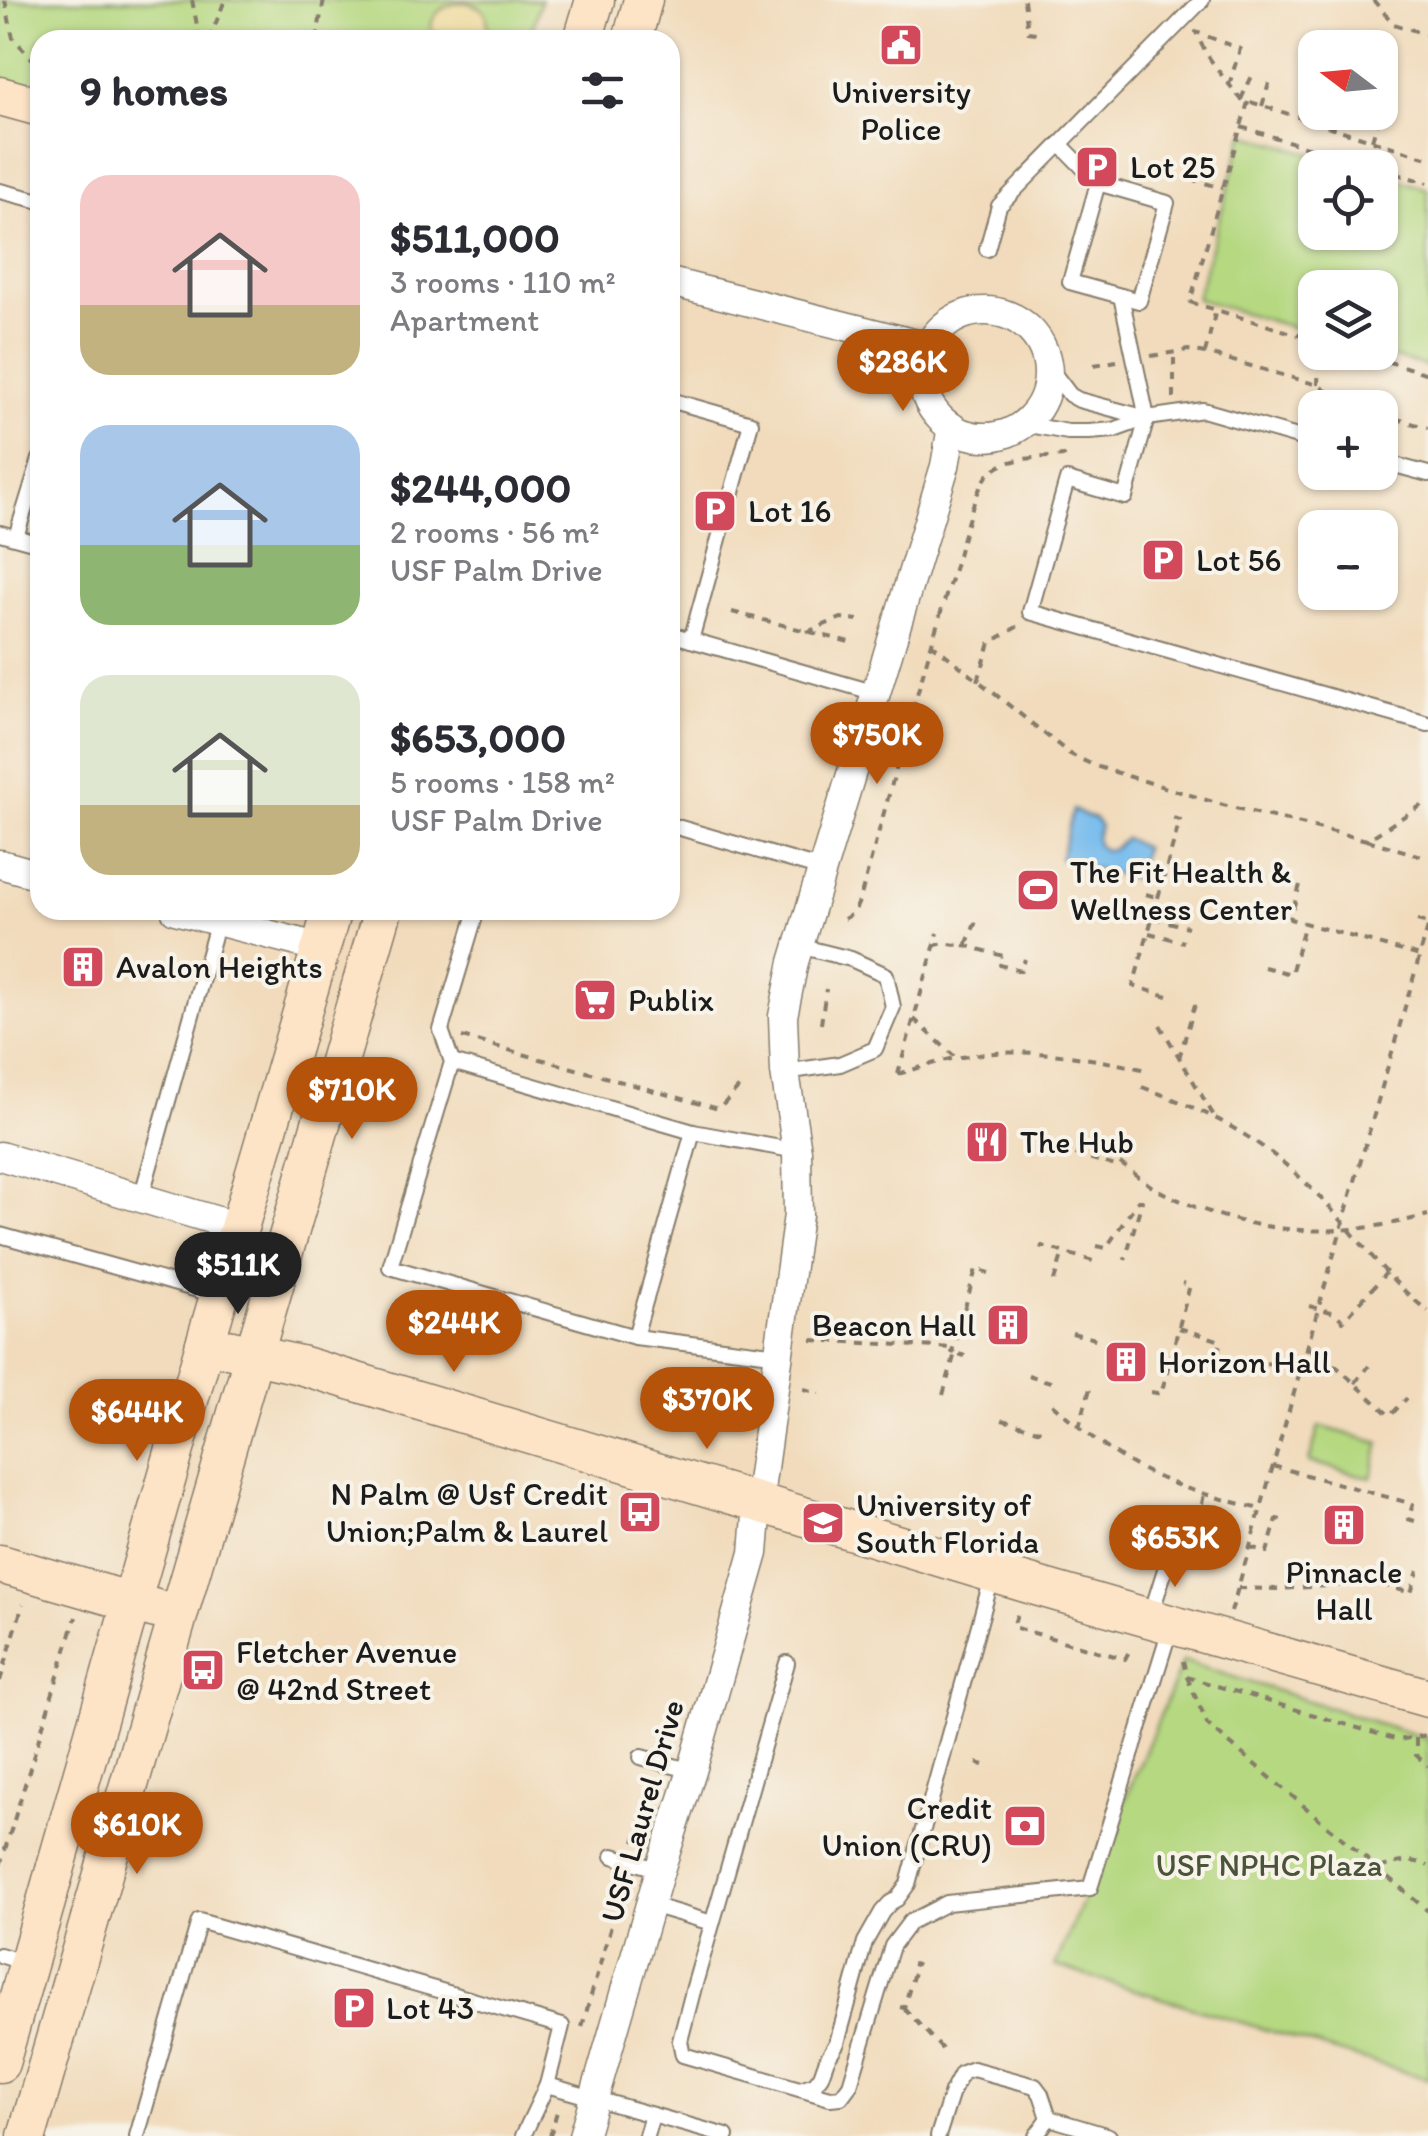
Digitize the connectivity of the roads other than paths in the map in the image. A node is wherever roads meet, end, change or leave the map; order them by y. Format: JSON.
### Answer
{"nodes":[{"id":1,"x":595,"y":0,"type":"edge"},
{"id":2,"x":643,"y":0,"type":"edge"},
{"id":3,"x":1202,"y":0,"type":"edge"},
{"id":4,"x":586,"y":30,"type":"edge"},
{"id":5,"x":635,"y":30,"type":"edge"},
{"id":6,"x":0,"y":96,"type":"edge"},
{"id":7,"x":30,"y":104,"type":"edge"},
{"id":8,"x":1060,"y":144,"type":"junction"},
{"id":9,"x":1098,"y":183,"type":"junction"},
{"id":10,"x":0,"y":192,"type":"edge"},
{"id":11,"x":30,"y":198,"type":"edge"},
{"id":12,"x":987,"y":249,"type":"dead end"},
{"id":13,"x":680,"y":285,"type":"edge"},
{"id":14,"x":1121,"y":296,"type":"junction"},
{"id":15,"x":929,"y":347,"type":"junction"},
{"id":16,"x":1048,"y":366,"type":"junction"},
{"id":17,"x":680,"y":403,"type":"edge"},
{"id":18,"x":1147,"y":418,"type":"junction"},
{"id":19,"x":1023,"y":424,"type":"junction"},
{"id":20,"x":952,"y":427,"type":"junction"},
{"id":21,"x":1298,"y":437,"type":"edge"},
{"id":22,"x":1398,"y":466,"type":"edge"},
{"id":23,"x":1428,"y":474,"type":"edge"},
{"id":24,"x":30,"y":492,"type":"edge"},
{"id":25,"x":0,"y":533,"type":"edge"},
{"id":26,"x":16,"y":538,"type":"junction"},
{"id":27,"x":30,"y":542,"type":"edge"},
{"id":28,"x":680,"y":637,"type":"edge"},
{"id":29,"x":690,"y":640,"type":"junction"},
{"id":30,"x":876,"y":692,"type":"junction"},
{"id":31,"x":1428,"y":724,"type":"edge"},
{"id":32,"x":680,"y":828,"type":"edge"},
{"id":33,"x":0,"y":864,"type":"edge"},
{"id":34,"x":822,"y":870,"type":"junction"},
{"id":35,"x":30,"y":872,"type":"edge"},
{"id":36,"x":214,"y":920,"type":"edge"},
{"id":37,"x":329,"y":920,"type":"edge"},
{"id":38,"x":380,"y":920,"type":"edge"},
{"id":39,"x":474,"y":920,"type":"edge"},
{"id":40,"x":218,"y":921,"type":"junction"},
{"id":41,"x":799,"y":946,"type":"junction"},
{"id":42,"x":321,"y":948,"type":"junction"},
{"id":43,"x":452,"y":1062,"type":"junction"},
{"id":44,"x":785,"y":1072,"type":"junction"},
{"id":45,"x":694,"y":1132,"type":"junction"},
{"id":46,"x":796,"y":1151,"type":"junction"},
{"id":47,"x":0,"y":1156,"type":"edge"},
{"id":48,"x":311,"y":1162,"type":"junction"},
{"id":49,"x":142,"y":1198,"type":"junction"},
{"id":50,"x":240,"y":1228,"type":"junction"},
{"id":51,"x":0,"y":1235,"type":"edge"},
{"id":52,"x":220,"y":1296,"type":"junction"},
{"id":53,"x":635,"y":1337,"type":"junction"},
{"id":54,"x":205,"y":1344,"type":"junction"},
{"id":55,"x":255,"y":1355,"type":"junction"},
{"id":56,"x":780,"y":1355,"type":"junction"},
{"id":57,"x":758,"y":1504,"type":"junction"},
{"id":58,"x":1174,"y":1541,"type":"dead end"},
{"id":59,"x":0,"y":1564,"type":"edge"},
{"id":60,"x":993,"y":1573,"type":"junction"},
{"id":61,"x":133,"y":1602,"type":"junction"},
{"id":62,"x":178,"y":1616,"type":"junction"},
{"id":63,"x":1151,"y":1629,"type":"junction"},
{"id":64,"x":787,"y":1663,"type":"dead end"},
{"id":65,"x":1428,"y":1698,"type":"edge"},
{"id":66,"x":641,"y":1757,"type":"dead end"},
{"id":67,"x":692,"y":1771,"type":"junction"},
{"id":68,"x":612,"y":1856,"type":"dead end"},
{"id":69,"x":660,"y":1870,"type":"junction"},
{"id":70,"x":651,"y":1905,"type":"junction"},
{"id":71,"x":712,"y":1923,"type":"junction"},
{"id":72,"x":15,"y":1960,"type":"edge"},
{"id":73,"x":8,"y":2004,"type":"edge"},
{"id":74,"x":0,"y":2063,"type":"edge"},
{"id":75,"x":547,"y":2085,"type":"junction"},
{"id":76,"x":800,"y":2089,"type":"junction"},
{"id":77,"x":594,"y":2098,"type":"junction"},
{"id":78,"x":652,"y":2115,"type":"junction"},
{"id":79,"x":1049,"y":2118,"type":"junction"},
{"id":80,"x":27,"y":2136,"type":"edge"},
{"id":81,"x":137,"y":2136,"type":"edge"},
{"id":82,"x":524,"y":2136,"type":"edge"},
{"id":83,"x":583,"y":2136,"type":"edge"},
{"id":84,"x":646,"y":2136,"type":"edge"},
{"id":85,"x":726,"y":2136,"type":"edge"},
{"id":86,"x":938,"y":2136,"type":"edge"},
{"id":87,"x":1036,"y":2136,"type":"edge"},
{"id":88,"x":1110,"y":2136,"type":"edge"}],
"edges":[{"from":1,"to":4,"type":"main road"},
{"from":2,"to":5,"type":"main road"},
{"from":3,"to":8,"type":"lane"},
{"from":6,"to":7,"type":"main road"},
{"from":8,"to":9,"type":"lane"},
{"from":8,"to":12,"type":"lane"},
{"from":9,"to":14,"type":"lane"},
{"from":9,"to":14,"type":"lane"},
{"from":10,"to":11,"type":"lane"},
{"from":13,"to":15,"type":"street"},
{"from":14,"to":18,"type":"lane"},
{"from":15,"to":16,"type":"street"},
{"from":15,"to":20,"type":"street"},
{"from":16,"to":18,"type":"lane"},
{"from":16,"to":19,"type":"street"},
{"from":17,"to":29,"type":"lane"},
{"from":18,"to":19,"type":"lane"},
{"from":18,"to":21,"type":"lane"},
{"from":18,"to":31,"type":"lane"},
{"from":19,"to":20,"type":"street"},
{"from":20,"to":30,"type":"street"},
{"from":22,"to":23,"type":"lane"},
{"from":24,"to":26,"type":"lane"},
{"from":25,"to":26,"type":"lane"},
{"from":26,"to":27,"type":"lane"},
{"from":28,"to":29,"type":"lane"},
{"from":29,"to":30,"type":"lane"},
{"from":30,"to":34,"type":"street"},
{"from":32,"to":34,"type":"lane"},
{"from":33,"to":35,"type":"street"},
{"from":34,"to":41,"type":"street"},
{"from":36,"to":40,"type":"street"},
{"from":37,"to":42,"type":"main road"},
{"from":38,"to":48,"type":"main road"},
{"from":39,"to":43,"type":"lane"},
{"from":40,"to":42,"type":"street"},
{"from":40,"to":49,"type":"lane"},
{"from":41,"to":44,"type":"street"},
{"from":41,"to":44,"type":"lane"},
{"from":42,"to":48,"type":"main road"},
{"from":42,"to":50,"type":"main road"},
{"from":43,"to":45,"type":"lane"},
{"from":43,"to":53,"type":"lane"},
{"from":44,"to":46,"type":"street"},
{"from":45,"to":46,"type":"lane"},
{"from":45,"to":53,"type":"lane"},
{"from":46,"to":56,"type":"street","name":"USF Laurel Drive"},
{"from":47,"to":49,"type":"street"},
{"from":48,"to":55,"type":"main road"},
{"from":49,"to":50,"type":"street"},
{"from":50,"to":52,"type":"main road"},
{"from":51,"to":52,"type":"lane"},
{"from":52,"to":54,"type":"main road"},
{"from":53,"to":56,"type":"lane"},
{"from":54,"to":55,"type":"main road"},
{"from":54,"to":61,"type":"main road"},
{"from":55,"to":57,"type":"main road"},
{"from":55,"to":62,"type":"main road"},
{"from":56,"to":57,"type":"street","name":"USF Laurel Drive"},
{"from":57,"to":60,"type":"main road"},
{"from":57,"to":67,"type":"street","name":"USF Laurel Drive"},
{"from":58,"to":63,"type":"lane"},
{"from":59,"to":61,"type":"main road"},
{"from":60,"to":63,"type":"main road"},
{"from":60,"to":76,"type":"lane"},
{"from":61,"to":62,"type":"main road"},
{"from":61,"to":72,"type":"main road"},
{"from":62,"to":80,"type":"main road"},
{"from":63,"to":65,"type":"main road"},
{"from":63,"to":76,"type":"lane"},
{"from":64,"to":71,"type":"lane"},
{"from":66,"to":67,"type":"lane"},
{"from":67,"to":69,"type":"street","name":"USF Laurel Drive"},
{"from":68,"to":69,"type":"lane"},
{"from":69,"to":70,"type":"street","name":"USF Laurel Drive"},
{"from":70,"to":71,"type":"lane"},
{"from":70,"to":77,"type":"street","name":"USF Laurel Drive"},
{"from":71,"to":76,"type":"lane"},
{"from":72,"to":73,"type":"main road"},
{"from":73,"to":74,"type":"main road"},
{"from":75,"to":77,"type":"lane"},
{"from":75,"to":81,"type":"lane"},
{"from":75,"to":82,"type":"lane"},
{"from":77,"to":78,"type":"lane"},
{"from":77,"to":83,"type":"street","name":"USF Laurel Drive"},
{"from":78,"to":84,"type":"lane"},
{"from":78,"to":85,"type":"lane"},
{"from":79,"to":86,"type":"lane"},
{"from":79,"to":87,"type":"lane"},
{"from":79,"to":88,"type":"lane"}]}
